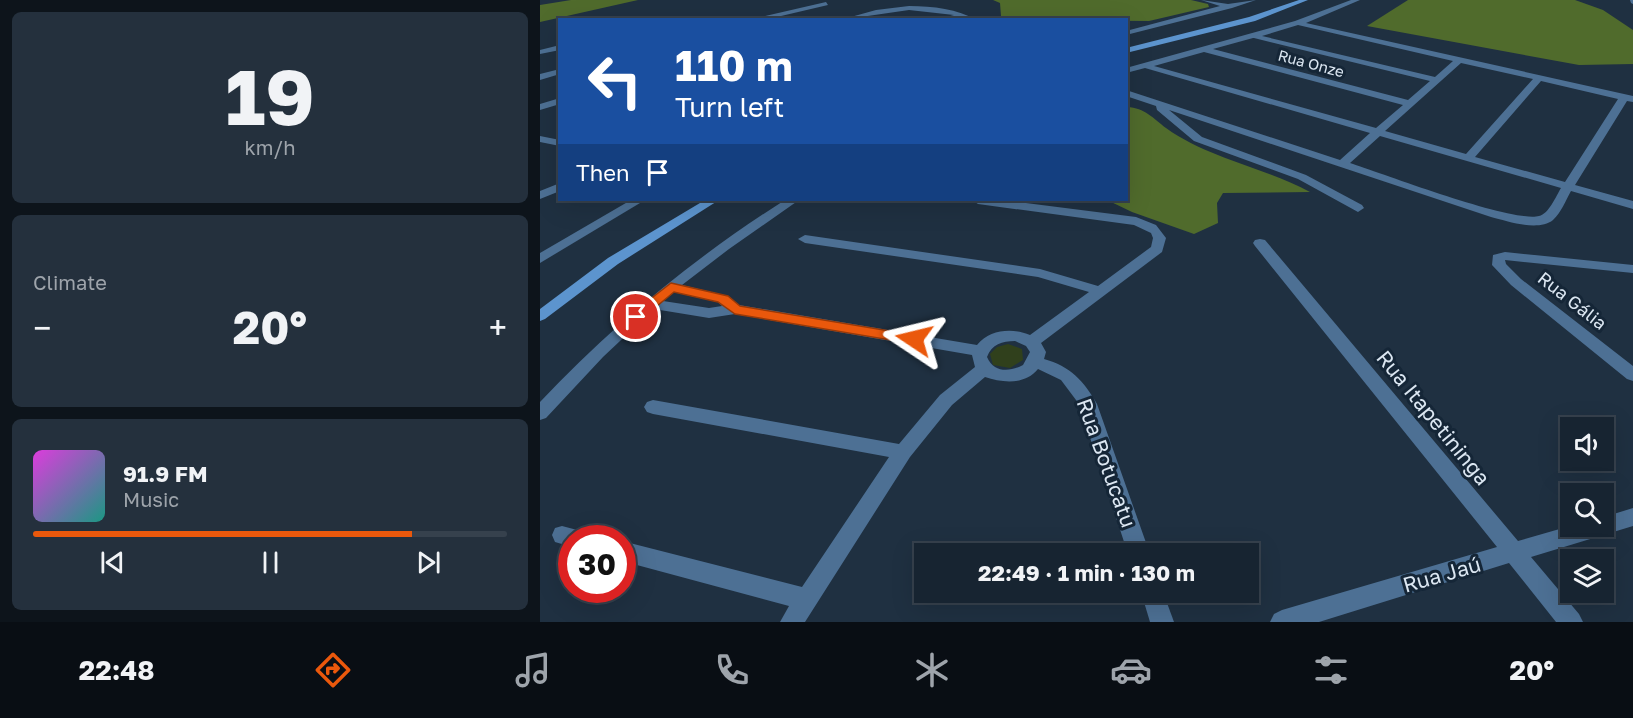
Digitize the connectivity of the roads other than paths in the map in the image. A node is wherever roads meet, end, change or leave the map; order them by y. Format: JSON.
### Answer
{"nodes":[{"id":1,"x":1204,"y":0,"type":"edge"},
{"id":2,"x":1253,"y":0,"type":"edge"},
{"id":3,"x":1305,"y":0,"type":"edge"},
{"id":4,"x":1356,"y":0,"type":"edge"},
{"id":5,"x":826,"y":4,"type":"dead end"},
{"id":6,"x":1230,"y":7,"type":"junction"},
{"id":7,"x":969,"y":17,"type":"edge"},
{"id":8,"x":760,"y":18,"type":"edge"},
{"id":9,"x":852,"y":18,"type":"edge"},
{"id":10,"x":1298,"y":23,"type":"junction"},
{"id":11,"x":1128,"y":32,"type":"edge"},
{"id":12,"x":1254,"y":36,"type":"junction"},
{"id":13,"x":558,"y":48,"type":"edge"},
{"id":14,"x":1128,"y":50,"type":"edge"},
{"id":15,"x":1206,"y":50,"type":"junction"},
{"id":16,"x":540,"y":52,"type":"edge"},
{"id":17,"x":1461,"y":59,"type":"junction"},
{"id":18,"x":1161,"y":62,"type":"junction"},
{"id":19,"x":1146,"y":66,"type":"junction"},
{"id":20,"x":1128,"y":70,"type":"edge"},
{"id":21,"x":558,"y":72,"type":"edge"},
{"id":22,"x":1184,"y":75,"type":"junction"},
{"id":23,"x":540,"y":77,"type":"edge"},
{"id":24,"x":1540,"y":77,"type":"junction"},
{"id":25,"x":1437,"y":80,"type":"junction"},
{"id":26,"x":1128,"y":94,"type":"edge"},
{"id":27,"x":1628,"y":98,"type":"edge"},
{"id":28,"x":558,"y":102,"type":"edge"},
{"id":29,"x":1153,"y":102,"type":"junction"},
{"id":30,"x":1408,"y":103,"type":"junction"},
{"id":31,"x":540,"y":107,"type":"edge"},
{"id":32,"x":1378,"y":131,"type":"junction"},
{"id":33,"x":1469,"y":157,"type":"junction"},
{"id":34,"x":1344,"y":162,"type":"junction"},
{"id":35,"x":558,"y":187,"type":"edge"},
{"id":36,"x":1570,"y":187,"type":"junction"},
{"id":37,"x":540,"y":195,"type":"edge"},
{"id":38,"x":637,"y":201,"type":"edge"},
{"id":39,"x":711,"y":201,"type":"edge"},
{"id":40,"x":792,"y":201,"type":"edge"},
{"id":41,"x":986,"y":201,"type":"edge"},
{"id":42,"x":1633,"y":205,"type":"edge"},
{"id":43,"x":1358,"y":208,"type":"dead end"},
{"id":44,"x":805,"y":239,"type":"dead end"},
{"id":45,"x":1260,"y":243,"type":"dead end"},
{"id":46,"x":540,"y":259,"type":"edge"},
{"id":47,"x":1633,"y":269,"type":"edge"},
{"id":48,"x":671,"y":287,"type":"junction"},
{"id":49,"x":1101,"y":291,"type":"junction"},
{"id":50,"x":651,"y":304,"type":"junction"},
{"id":51,"x":735,"y":309,"type":"junction"},
{"id":52,"x":540,"y":316,"type":"edge"},
{"id":53,"x":1032,"y":342,"type":"junction"},
{"id":54,"x":982,"y":360,"type":"junction"},
{"id":55,"x":1036,"y":363,"type":"junction"},
{"id":56,"x":1633,"y":375,"type":"edge"},
{"id":57,"x":653,"y":407,"type":"dead end"},
{"id":58,"x":540,"y":413,"type":"edge"},
{"id":59,"x":903,"y":452,"type":"junction"},
{"id":60,"x":1633,"y":517,"type":"edge"},
{"id":61,"x":1614,"y":523,"type":"edge"},
{"id":62,"x":1566,"y":537,"type":"edge"},
{"id":63,"x":1135,"y":543,"type":"edge"},
{"id":64,"x":1514,"y":553,"type":"junction"},
{"id":65,"x":636,"y":555,"type":"edge"},
{"id":66,"x":806,"y":599,"type":"junction"},
{"id":67,"x":1156,"y":603,"type":"edge"},
{"id":68,"x":792,"y":622,"type":"edge"},
{"id":69,"x":1162,"y":622,"type":"edge"},
{"id":70,"x":1282,"y":622,"type":"edge"},
{"id":71,"x":1571,"y":622,"type":"edge"}],
"edges":[{"from":1,"to":6,"type":"street"},
{"from":2,"to":6,"type":"street"},
{"from":3,"to":14,"type":"main road"},
{"from":4,"to":10,"type":"street"},
{"from":5,"to":8,"type":"street"},
{"from":6,"to":11,"type":"street"},
{"from":7,"to":9,"type":"street"},
{"from":10,"to":12,"type":"street"},
{"from":10,"to":17,"type":"street"},
{"from":12,"to":15,"type":"street"},
{"from":12,"to":25,"type":"street"},
{"from":13,"to":16,"type":"street"},
{"from":15,"to":18,"type":"street"},
{"from":15,"to":30,"type":"street","name":"Rua Onze"},
{"from":17,"to":24,"type":"street"},
{"from":17,"to":25,"type":"street"},
{"from":18,"to":19,"type":"street"},
{"from":18,"to":22,"type":"street"},
{"from":19,"to":20,"type":"street"},
{"from":19,"to":22,"type":"street"},
{"from":21,"to":23,"type":"street"},
{"from":22,"to":32,"type":"street"},
{"from":24,"to":27,"type":"street"},
{"from":24,"to":33,"type":"street"},
{"from":25,"to":30,"type":"street"},
{"from":26,"to":29,"type":"street"},
{"from":27,"to":36,"type":"street"},
{"from":28,"to":31,"type":"street"},
{"from":29,"to":34,"type":"street"},
{"from":29,"to":43,"type":"street"},
{"from":30,"to":32,"type":"street"},
{"from":32,"to":33,"type":"street"},
{"from":32,"to":34,"type":"street"},
{"from":33,"to":36,"type":"street"},
{"from":34,"to":36,"type":"street"},
{"from":35,"to":37,"type":"street"},
{"from":36,"to":42,"type":"street"},
{"from":38,"to":46,"type":"street"},
{"from":39,"to":52,"type":"main road"},
{"from":40,"to":48,"type":"street"},
{"from":41,"to":49,"type":"street"},
{"from":44,"to":49,"type":"street"},
{"from":45,"to":64,"type":"street","name":"Rua Itapetininga"},
{"from":47,"to":56,"type":"street","name":"Rua Gália"},
{"from":48,"to":50,"type":"street"},
{"from":48,"to":51,"type":"street"},
{"from":49,"to":53,"type":"street"},
{"from":50,"to":51,"type":"street"},
{"from":50,"to":58,"type":"street"},
{"from":51,"to":54,"type":"street"},
{"from":53,"to":54,"type":"street"},
{"from":53,"to":55,"type":"street"},
{"from":54,"to":55,"type":"street"},
{"from":54,"to":59,"type":"street"},
{"from":55,"to":63,"type":"street","name":"Rua Botucatu"},
{"from":57,"to":59,"type":"street"},
{"from":59,"to":66,"type":"street"},
{"from":60,"to":61,"type":"street","name":"Rua Jaú"},
{"from":62,"to":64,"type":"street","name":"Rua Jaú"},
{"from":64,"to":70,"type":"street","name":"Rua Jaú"},
{"from":64,"to":71,"type":"street","name":"Rua Itapetininga"},
{"from":65,"to":66,"type":"street"},
{"from":66,"to":68,"type":"street"},
{"from":67,"to":69,"type":"street"}]}
